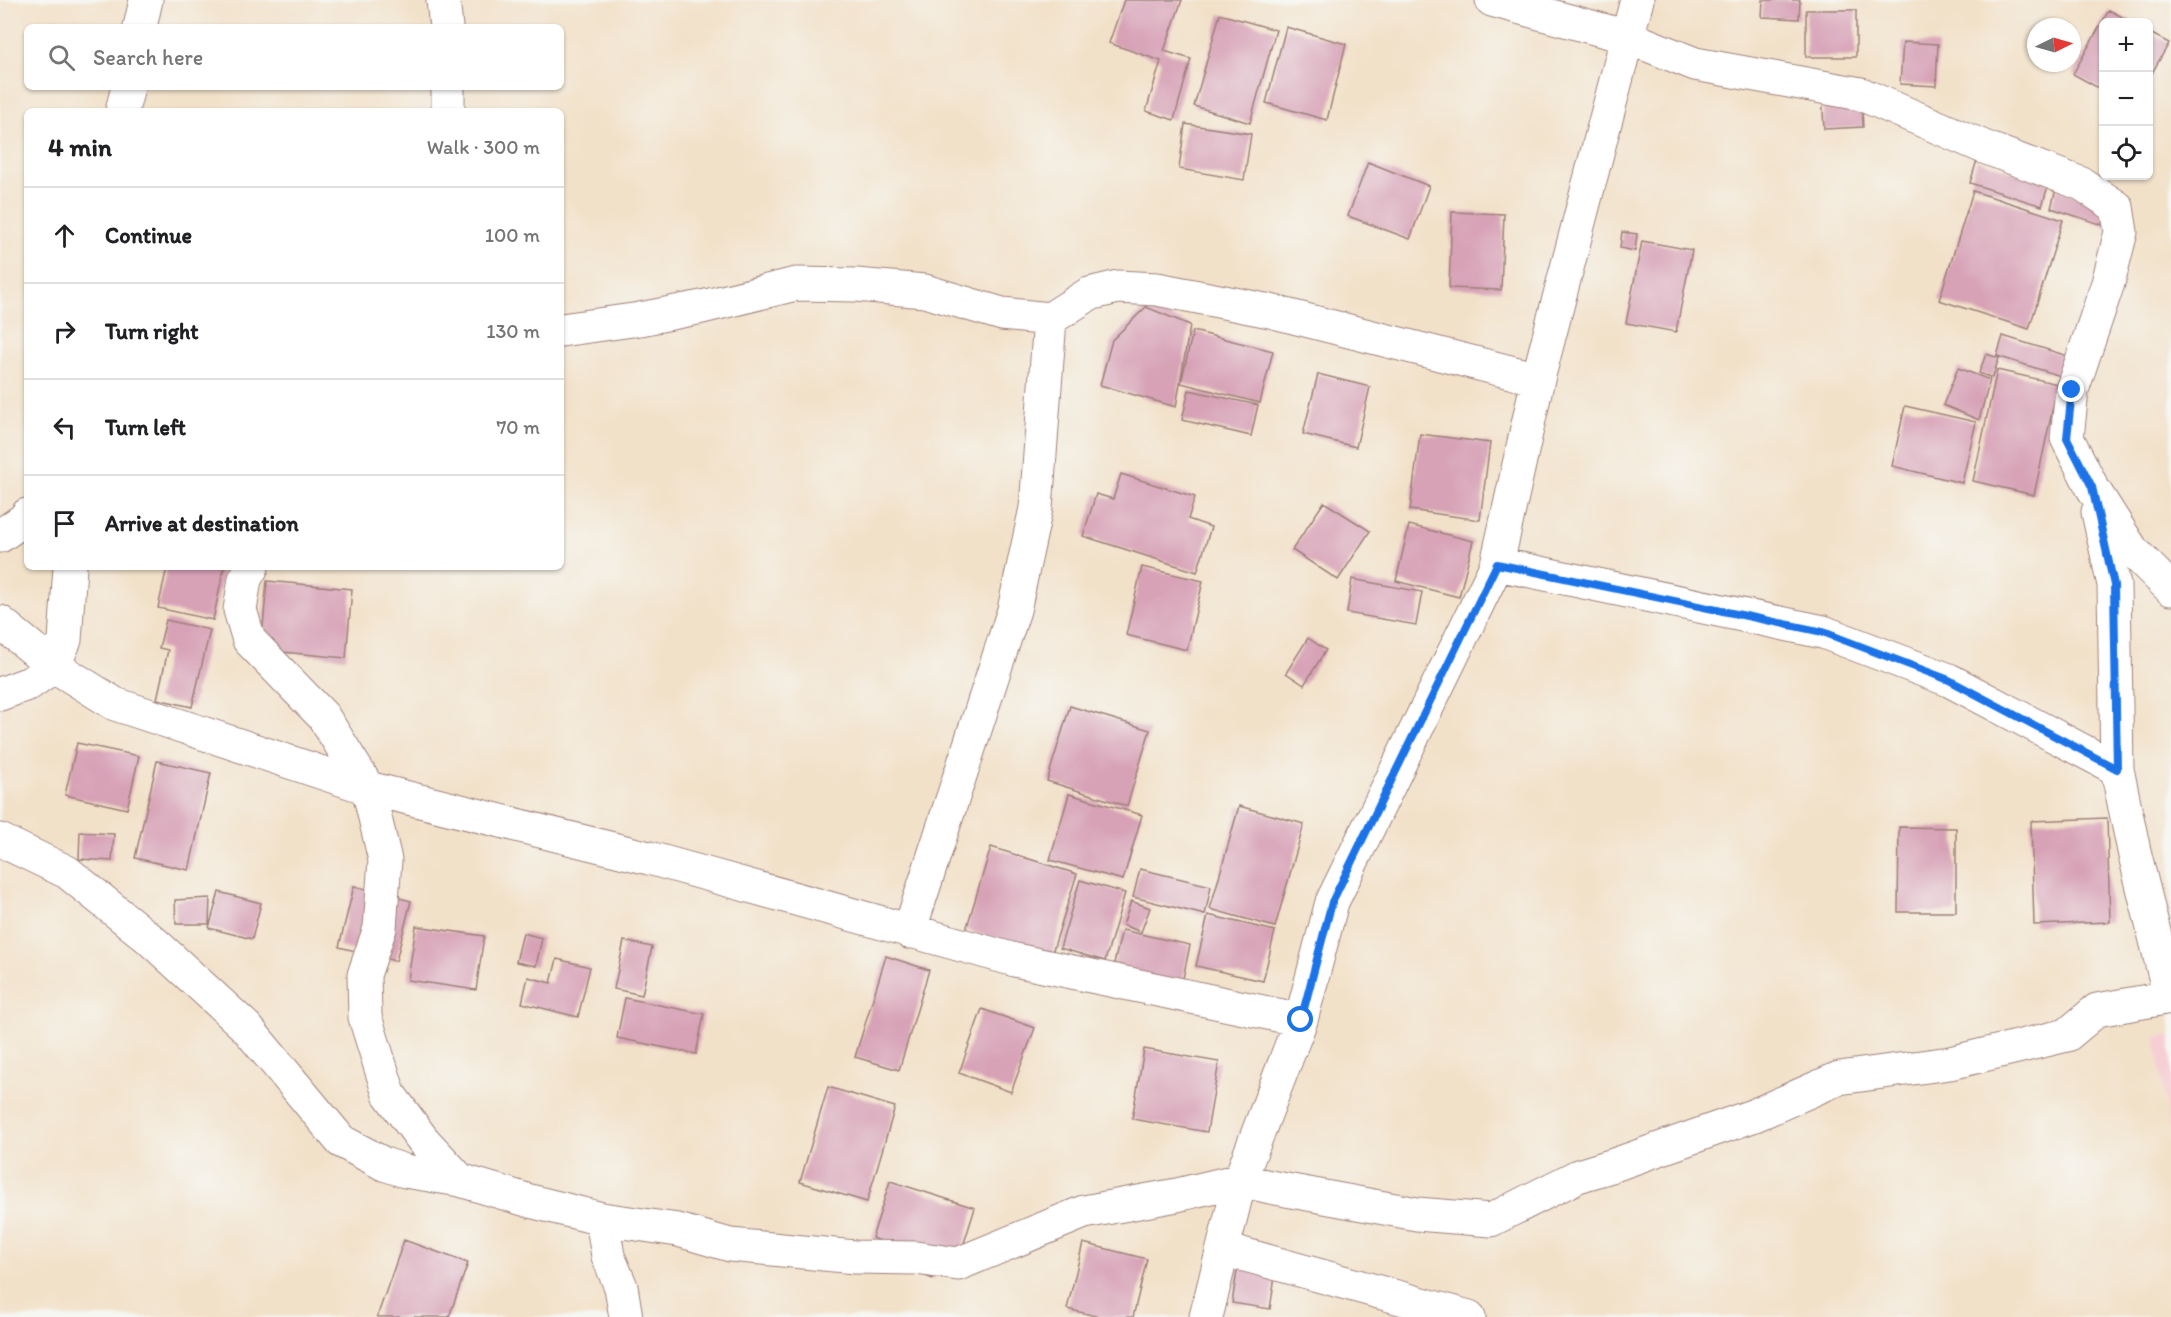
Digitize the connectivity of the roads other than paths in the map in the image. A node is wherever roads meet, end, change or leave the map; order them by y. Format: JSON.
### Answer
{"nodes":[{"id":1,"x":146,"y":0,"type":"edge"},
{"id":2,"x":443,"y":0,"type":"edge"},
{"id":3,"x":1492,"y":0,"type":"edge"},
{"id":4,"x":1637,"y":0,"type":"edge"},
{"id":5,"x":141,"y":24,"type":"edge"},
{"id":6,"x":446,"y":24,"type":"edge"},
{"id":7,"x":1628,"y":37,"type":"junction"},
{"id":8,"x":127,"y":90,"type":"edge"},
{"id":9,"x":448,"y":90,"type":"edge"},
{"id":10,"x":123,"y":108,"type":"edge"},
{"id":11,"x":448,"y":108,"type":"edge"},
{"id":12,"x":1050,"y":319,"type":"junction"},
{"id":13,"x":564,"y":330,"type":"edge"},
{"id":14,"x":1538,"y":379,"type":"junction"},
{"id":15,"x":2092,"y":487,"type":"junction"},
{"id":16,"x":24,"y":519,"type":"edge"},
{"id":17,"x":0,"y":536,"type":"edge"},
{"id":18,"x":1497,"y":564,"type":"junction"},
{"id":19,"x":70,"y":570,"type":"edge"},
{"id":20,"x":250,"y":570,"type":"edge"},
{"id":21,"x":2171,"y":589,"type":"edge"},
{"id":22,"x":0,"y":622,"type":"edge"},
{"id":23,"x":54,"y":666,"type":"junction"},
{"id":24,"x":0,"y":694,"type":"edge"},
{"id":25,"x":2117,"y":769,"type":"junction"},
{"id":26,"x":368,"y":788,"type":"junction"},
{"id":27,"x":0,"y":840,"type":"edge"},
{"id":28,"x":909,"y":932,"type":"junction"},
{"id":29,"x":2171,"y":997,"type":"edge"},
{"id":30,"x":1301,"y":1020,"type":"junction"},
{"id":31,"x":460,"y":1180,"type":"junction"},
{"id":32,"x":1240,"y":1180,"type":"junction"},
{"id":33,"x":602,"y":1220,"type":"junction"},
{"id":34,"x":1224,"y":1249,"type":"junction"},
{"id":35,"x":626,"y":1317,"type":"edge"},
{"id":36,"x":1206,"y":1317,"type":"edge"},
{"id":37,"x":1469,"y":1317,"type":"edge"}],
"edges":[{"from":1,"to":5,"type":"street"},
{"from":2,"to":6,"type":"street"},
{"from":3,"to":7,"type":"street"},
{"from":4,"to":7,"type":"street"},
{"from":7,"to":14,"type":"street"},
{"from":7,"to":15,"type":"street"},
{"from":8,"to":10,"type":"street"},
{"from":9,"to":11,"type":"street"},
{"from":12,"to":13,"type":"street"},
{"from":12,"to":14,"type":"street"},
{"from":12,"to":28,"type":"street"},
{"from":14,"to":18,"type":"street"},
{"from":15,"to":21,"type":"street"},
{"from":15,"to":25,"type":"street"},
{"from":16,"to":17,"type":"street"},
{"from":18,"to":25,"type":"street"},
{"from":18,"to":30,"type":"street"},
{"from":19,"to":23,"type":"street"},
{"from":20,"to":26,"type":"street"},
{"from":22,"to":23,"type":"street"},
{"from":23,"to":24,"type":"street"},
{"from":23,"to":26,"type":"street"},
{"from":25,"to":29,"type":"street"},
{"from":26,"to":28,"type":"street"},
{"from":26,"to":31,"type":"street"},
{"from":27,"to":31,"type":"street"},
{"from":28,"to":30,"type":"street"},
{"from":29,"to":32,"type":"street"},
{"from":30,"to":32,"type":"street"},
{"from":31,"to":33,"type":"street"},
{"from":32,"to":33,"type":"street"},
{"from":32,"to":34,"type":"street"},
{"from":33,"to":35,"type":"street"},
{"from":34,"to":36,"type":"street"},
{"from":34,"to":37,"type":"street"}]}
